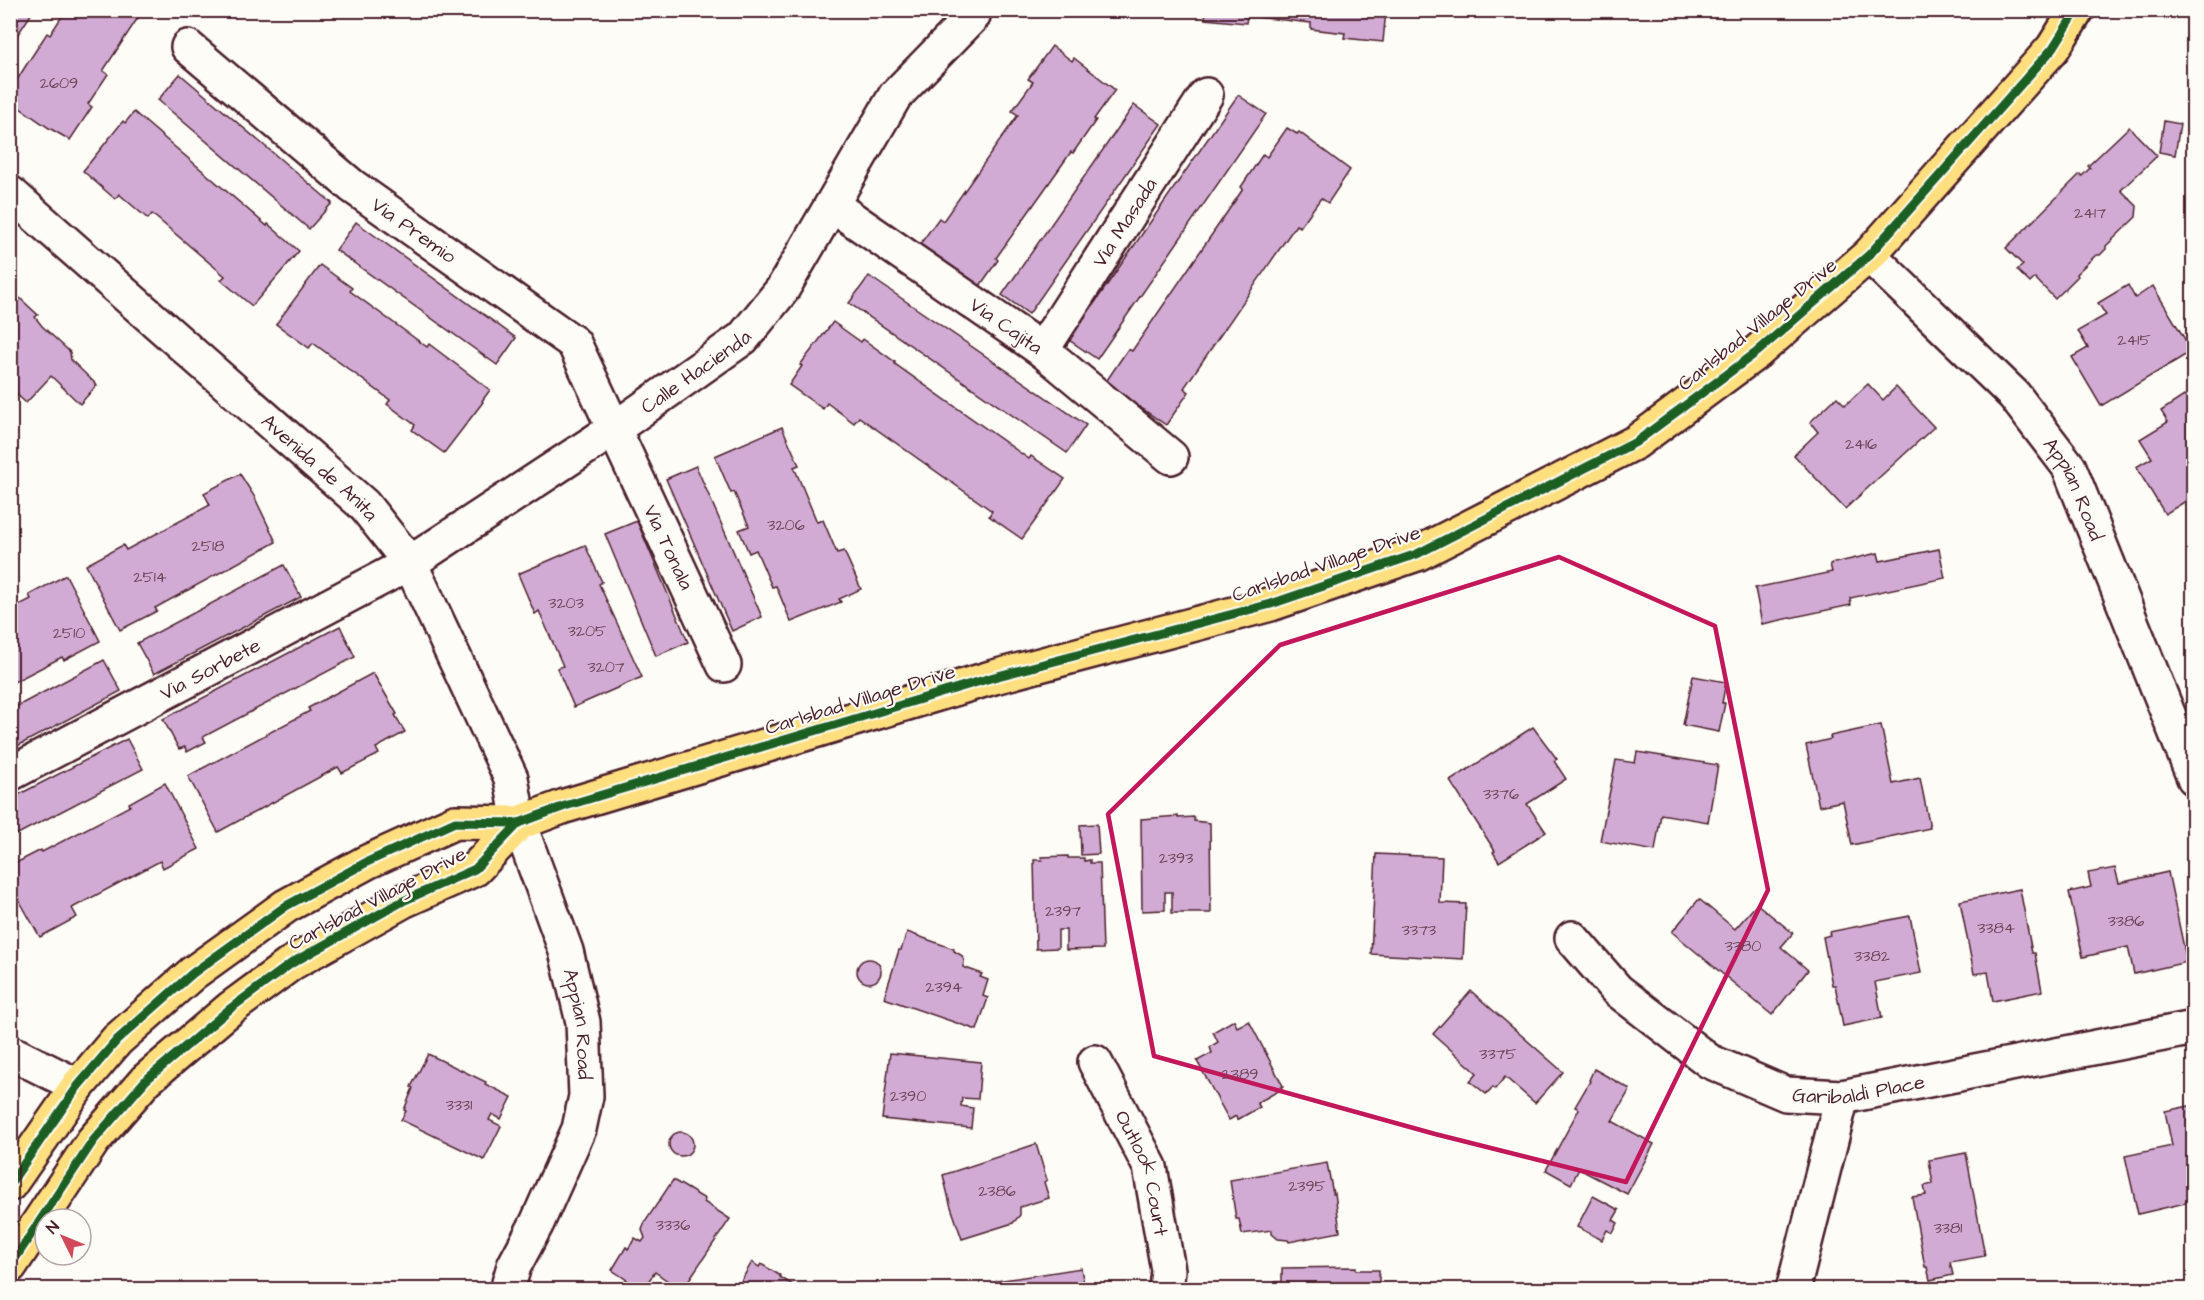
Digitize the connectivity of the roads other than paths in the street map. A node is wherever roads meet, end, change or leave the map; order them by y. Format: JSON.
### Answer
{"nodes":[{"id":1,"x":974,"y":10,"type":"edge"},
{"id":2,"x":2077,"y":10,"type":"edge"},
{"id":3,"x":188,"y":47,"type":"dead end"},
{"id":4,"x":1206,"y":95,"type":"dead end"},
{"id":5,"x":10,"y":193,"type":"edge"},
{"id":6,"x":832,"y":205,"type":"junction"},
{"id":7,"x":1869,"y":255,"type":"junction"},
{"id":8,"x":1042,"y":351,"type":"junction"},
{"id":9,"x":614,"y":429,"type":"junction"},
{"id":10,"x":1171,"y":457,"type":"dead end"},
{"id":11,"x":410,"y":563,"type":"junction"},
{"id":12,"x":724,"y":665,"type":"dead end"},
{"id":13,"x":10,"y":774,"type":"edge"},
{"id":14,"x":2193,"y":778,"type":"edge"},
{"id":15,"x":519,"y":823,"type":"junction"},
{"id":16,"x":1572,"y":938,"type":"dead end"},
{"id":17,"x":2193,"y":1028,"type":"edge"},
{"id":18,"x":10,"y":1052,"type":"edge"},
{"id":19,"x":1095,"y":1062,"type":"dead end"},
{"id":20,"x":78,"y":1086,"type":"junction"},
{"id":21,"x":1842,"y":1097,"type":"junction"},
{"id":22,"x":10,"y":1184,"type":"edge"},
{"id":23,"x":10,"y":1266,"type":"edge"},
{"id":24,"x":509,"y":1290,"type":"edge"},
{"id":25,"x":1166,"y":1290,"type":"edge"},
{"id":26,"x":1793,"y":1290,"type":"edge"}],
"edges":[{"from":1,"to":6,"type":"street","name":"Calle Hacienda"},
{"from":2,"to":7,"type":"main road","name":"Carlsbad Village Drive"},
{"from":3,"to":9,"type":"street","name":"Via Premio"},
{"from":4,"to":8,"type":"street","name":"Via Masada"},
{"from":5,"to":11,"type":"street","name":"Avenida de Anita"},
{"from":6,"to":8,"type":"street","name":"Via Cajita"},
{"from":6,"to":9,"type":"street","name":"Calle Hacienda"},
{"from":7,"to":14,"type":"street","name":"Appian Road"},
{"from":7,"to":15,"type":"main road","name":"Carlsbad Village Drive"},
{"from":8,"to":10,"type":"street","name":"Via Cajita"},
{"from":9,"to":11,"type":"street","name":"Calle Hacienda"},
{"from":9,"to":12,"type":"street","name":"Via Tonala"},
{"from":11,"to":13,"type":"street","name":"Via Sorbete"},
{"from":11,"to":15,"type":"street","name":"Avenida de Anita"},
{"from":15,"to":20,"type":"main road","name":"Carlsbad Village Drive"},
{"from":15,"to":23,"type":"main road","name":"Carlsbad Village Drive"},
{"from":15,"to":24,"type":"street","name":"Appian Road"},
{"from":16,"to":21,"type":"street","name":"Garibaldi Place"},
{"from":17,"to":21,"type":"street","name":"Garibaldi Place"},
{"from":18,"to":20,"type":"street"},
{"from":19,"to":25,"type":"street","name":"Outlook Court"},
{"from":20,"to":22,"type":"main road","name":"Carlsbad Village Drive"},
{"from":21,"to":26,"type":"street"}]}
